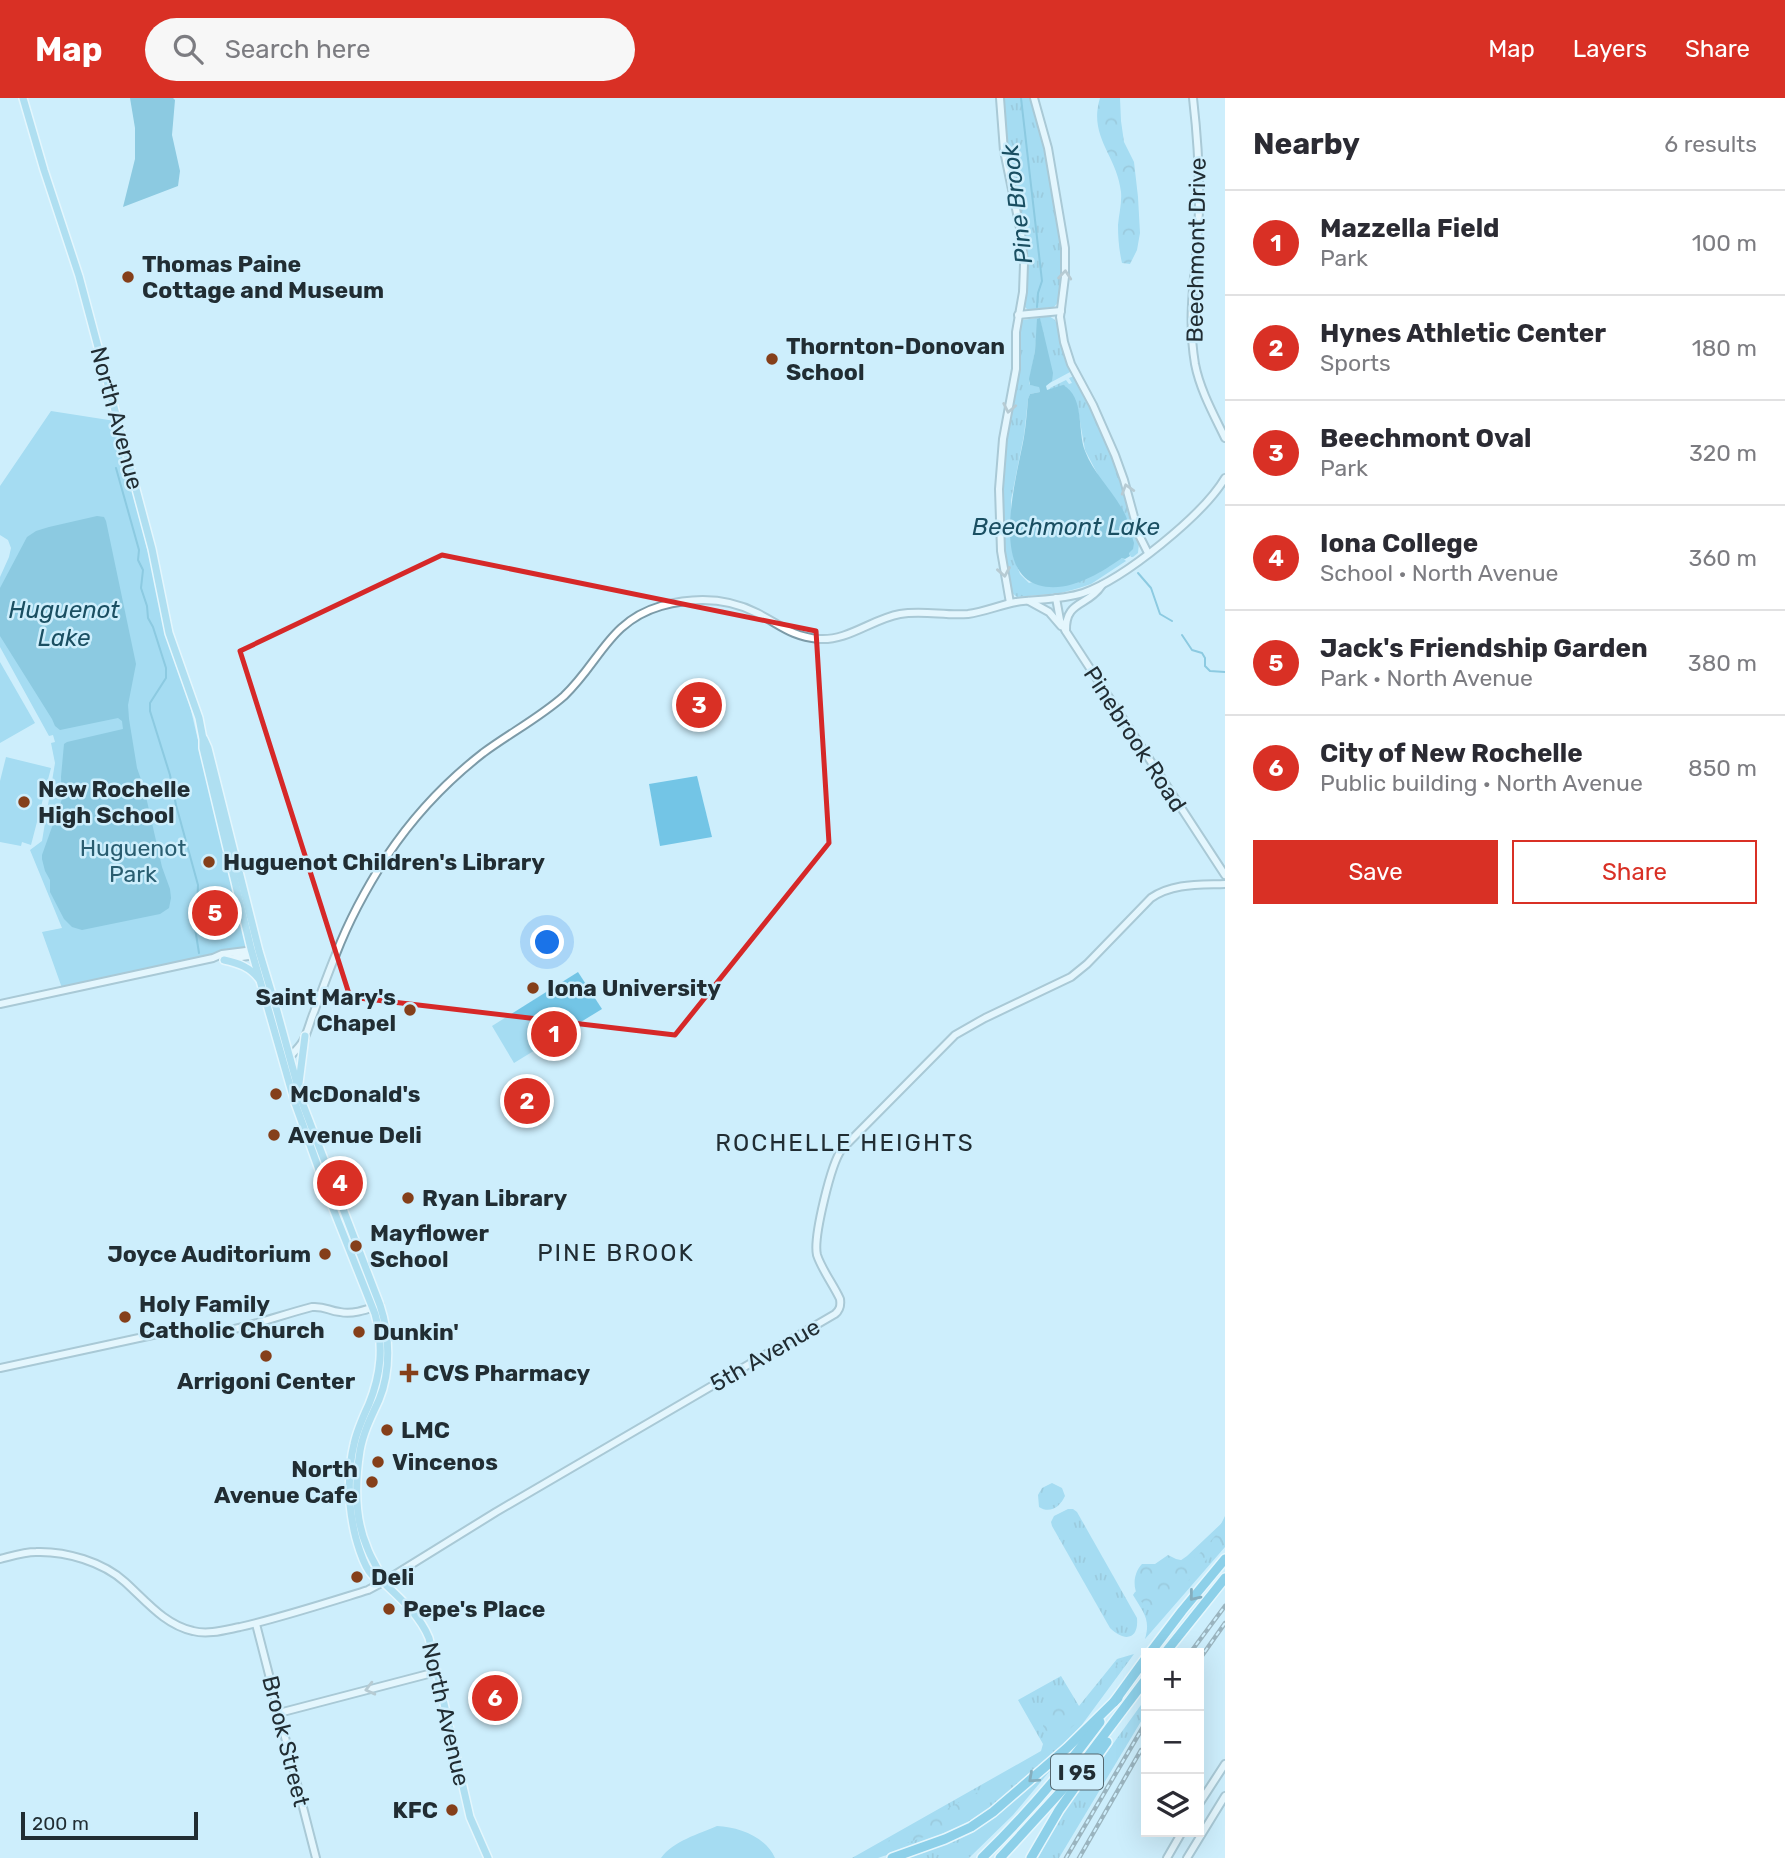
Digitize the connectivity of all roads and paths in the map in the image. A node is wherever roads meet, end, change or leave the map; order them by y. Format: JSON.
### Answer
{"nodes":[{"id":1,"x":23,"y":98,"type":"edge"},
{"id":2,"x":1000,"y":98,"type":"edge"},
{"id":3,"x":1034,"y":98,"type":"edge"},
{"id":4,"x":1193,"y":98,"type":"edge"},
{"id":5,"x":1061,"y":311,"type":"junction"},
{"id":6,"x":1018,"y":315,"type":"junction"},
{"id":7,"x":1225,"y":438,"type":"edge"},
{"id":8,"x":1225,"y":478,"type":"edge"},
{"id":9,"x":1147,"y":554,"type":"junction"},
{"id":10,"x":1103,"y":584,"type":"junction"},
{"id":11,"x":1056,"y":598,"type":"junction"},
{"id":12,"x":1027,"y":601,"type":"junction"},
{"id":13,"x":1010,"y":603,"type":"junction"},
{"id":14,"x":1066,"y":631,"type":"junction"},
{"id":15,"x":1225,"y":875,"type":"edge"},
{"id":16,"x":1225,"y":884,"type":"edge"},
{"id":17,"x":255,"y":952,"type":"junction"},
{"id":18,"x":214,"y":958,"type":"junction"},
{"id":19,"x":224,"y":960,"type":"junction"},
{"id":20,"x":261,"y":982,"type":"junction"},
{"id":21,"x":0,"y":1004,"type":"edge"},
{"id":22,"x":305,"y":1036,"type":"junction"},
{"id":23,"x":286,"y":1060,"type":"junction"},
{"id":24,"x":299,"y":1094,"type":"junction"},
{"id":25,"x":376,"y":1306,"type":"junction"},
{"id":26,"x":0,"y":1368,"type":"edge"},
{"id":27,"x":0,"y":1559,"type":"edge"},
{"id":28,"x":1225,"y":1559,"type":"edge"},
{"id":29,"x":1225,"y":1578,"type":"edge"},
{"id":30,"x":383,"y":1582,"type":"junction"},
{"id":31,"x":256,"y":1624,"type":"junction"},
{"id":32,"x":1154,"y":1648,"type":"edge"},
{"id":33,"x":1169,"y":1648,"type":"edge"},
{"id":34,"x":1141,"y":1665,"type":"edge"},
{"id":35,"x":436,"y":1672,"type":"junction"},
{"id":36,"x":1141,"y":1686,"type":"edge"},
{"id":37,"x":1118,"y":1698,"type":"junction"},
{"id":38,"x":1124,"y":1710,"type":"junction"},
{"id":39,"x":279,"y":1713,"type":"junction"},
{"id":40,"x":1225,"y":1764,"type":"edge"},
{"id":41,"x":1204,"y":1796,"type":"edge"},
{"id":42,"x":1225,"y":1796,"type":"edge"},
{"id":43,"x":1204,"y":1823,"type":"edge"},
{"id":44,"x":1179,"y":1837,"type":"edge"},
{"id":45,"x":1197,"y":1837,"type":"edge"},
{"id":46,"x":316,"y":1858,"type":"edge"},
{"id":47,"x":488,"y":1858,"type":"edge"},
{"id":48,"x":892,"y":1858,"type":"edge"},
{"id":49,"x":982,"y":1858,"type":"edge"},
{"id":50,"x":1000,"y":1858,"type":"edge"},
{"id":51,"x":1031,"y":1858,"type":"edge"},
{"id":52,"x":1167,"y":1858,"type":"edge"},
{"id":53,"x":1187,"y":1858,"type":"edge"}],
"edges":[{"from":1,"to":17,"type":"main road","name":"North Avenue"},
{"from":2,"to":6,"type":"street"},
{"from":5,"to":3,"type":"street","one_way":true},
{"from":4,"to":7,"type":"street","name":"Beechmont Drive"},
{"from":5,"to":6,"type":"street"},
{"from":9,"to":5,"type":"street","one_way":true},
{"from":6,"to":13,"type":"street","one_way":true},
{"from":8,"to":9,"type":"street"},
{"from":9,"to":10,"type":"street"},
{"from":10,"to":11,"type":"street"},
{"from":10,"to":14,"type":"street"},
{"from":11,"to":12,"type":"street"},
{"from":11,"to":14,"type":"street","name":"Pinebrook Road"},
{"from":12,"to":13,"type":"street"},
{"from":12,"to":14,"type":"street"},
{"from":13,"to":22,"type":"street"},
{"from":14,"to":15,"type":"street","name":"Pinebrook Road"},
{"from":16,"to":30,"type":"street","name":"5th Avenue"},
{"from":17,"to":18,"type":"street"},
{"from":17,"to":19,"type":"street"},
{"from":17,"to":20,"type":"main road","name":"North Avenue"},
{"from":17,"to":23,"type":"main road","name":"North Avenue"},
{"from":18,"to":19,"type":"street"},
{"from":18,"to":21,"type":"street"},
{"from":19,"to":20,"type":"main road"},
{"from":20,"to":23,"type":"main road","name":"North Avenue"},
{"from":22,"to":23,"type":"street"},
{"from":22,"to":24,"type":"main road"},
{"from":23,"to":24,"type":"main road","name":"North Avenue"},
{"from":23,"to":25,"type":"main road","name":"North Avenue"},
{"from":24,"to":25,"type":"main road","name":"North Avenue"},
{"from":25,"to":26,"type":"street"},
{"from":25,"to":30,"type":"main road","name":"North Avenue"},
{"from":27,"to":31,"type":"street"},
{"from":28,"to":32,"type":"highway","one_way":true},
{"from":29,"to":33,"type":"highway"},
{"from":30,"to":31,"type":"street"},
{"from":30,"to":35,"type":"main road","name":"North Avenue"},
{"from":31,"to":39,"type":"street","name":"Brook Street"},
{"from":34,"to":37,"type":"highway","number":"I 95"},
{"from":35,"to":39,"type":"street","one_way":true},
{"from":35,"to":47,"type":"main road","name":"North Avenue"},
{"from":36,"to":38,"type":"highway","number":"I 95"},
{"from":37,"to":48,"type":"highway","one_way":true},
{"from":37,"to":49,"type":"highway","number":"I 95"},
{"from":38,"to":50,"type":"highway","number":"I 95"},
{"from":38,"to":51,"type":"highway"},
{"from":39,"to":46,"type":"street","name":"Brook Street"},
{"from":40,"to":41,"type":"street"},
{"from":42,"to":43,"type":"street"},
{"from":44,"to":52,"type":"street"},
{"from":45,"to":53,"type":"street"}]}
